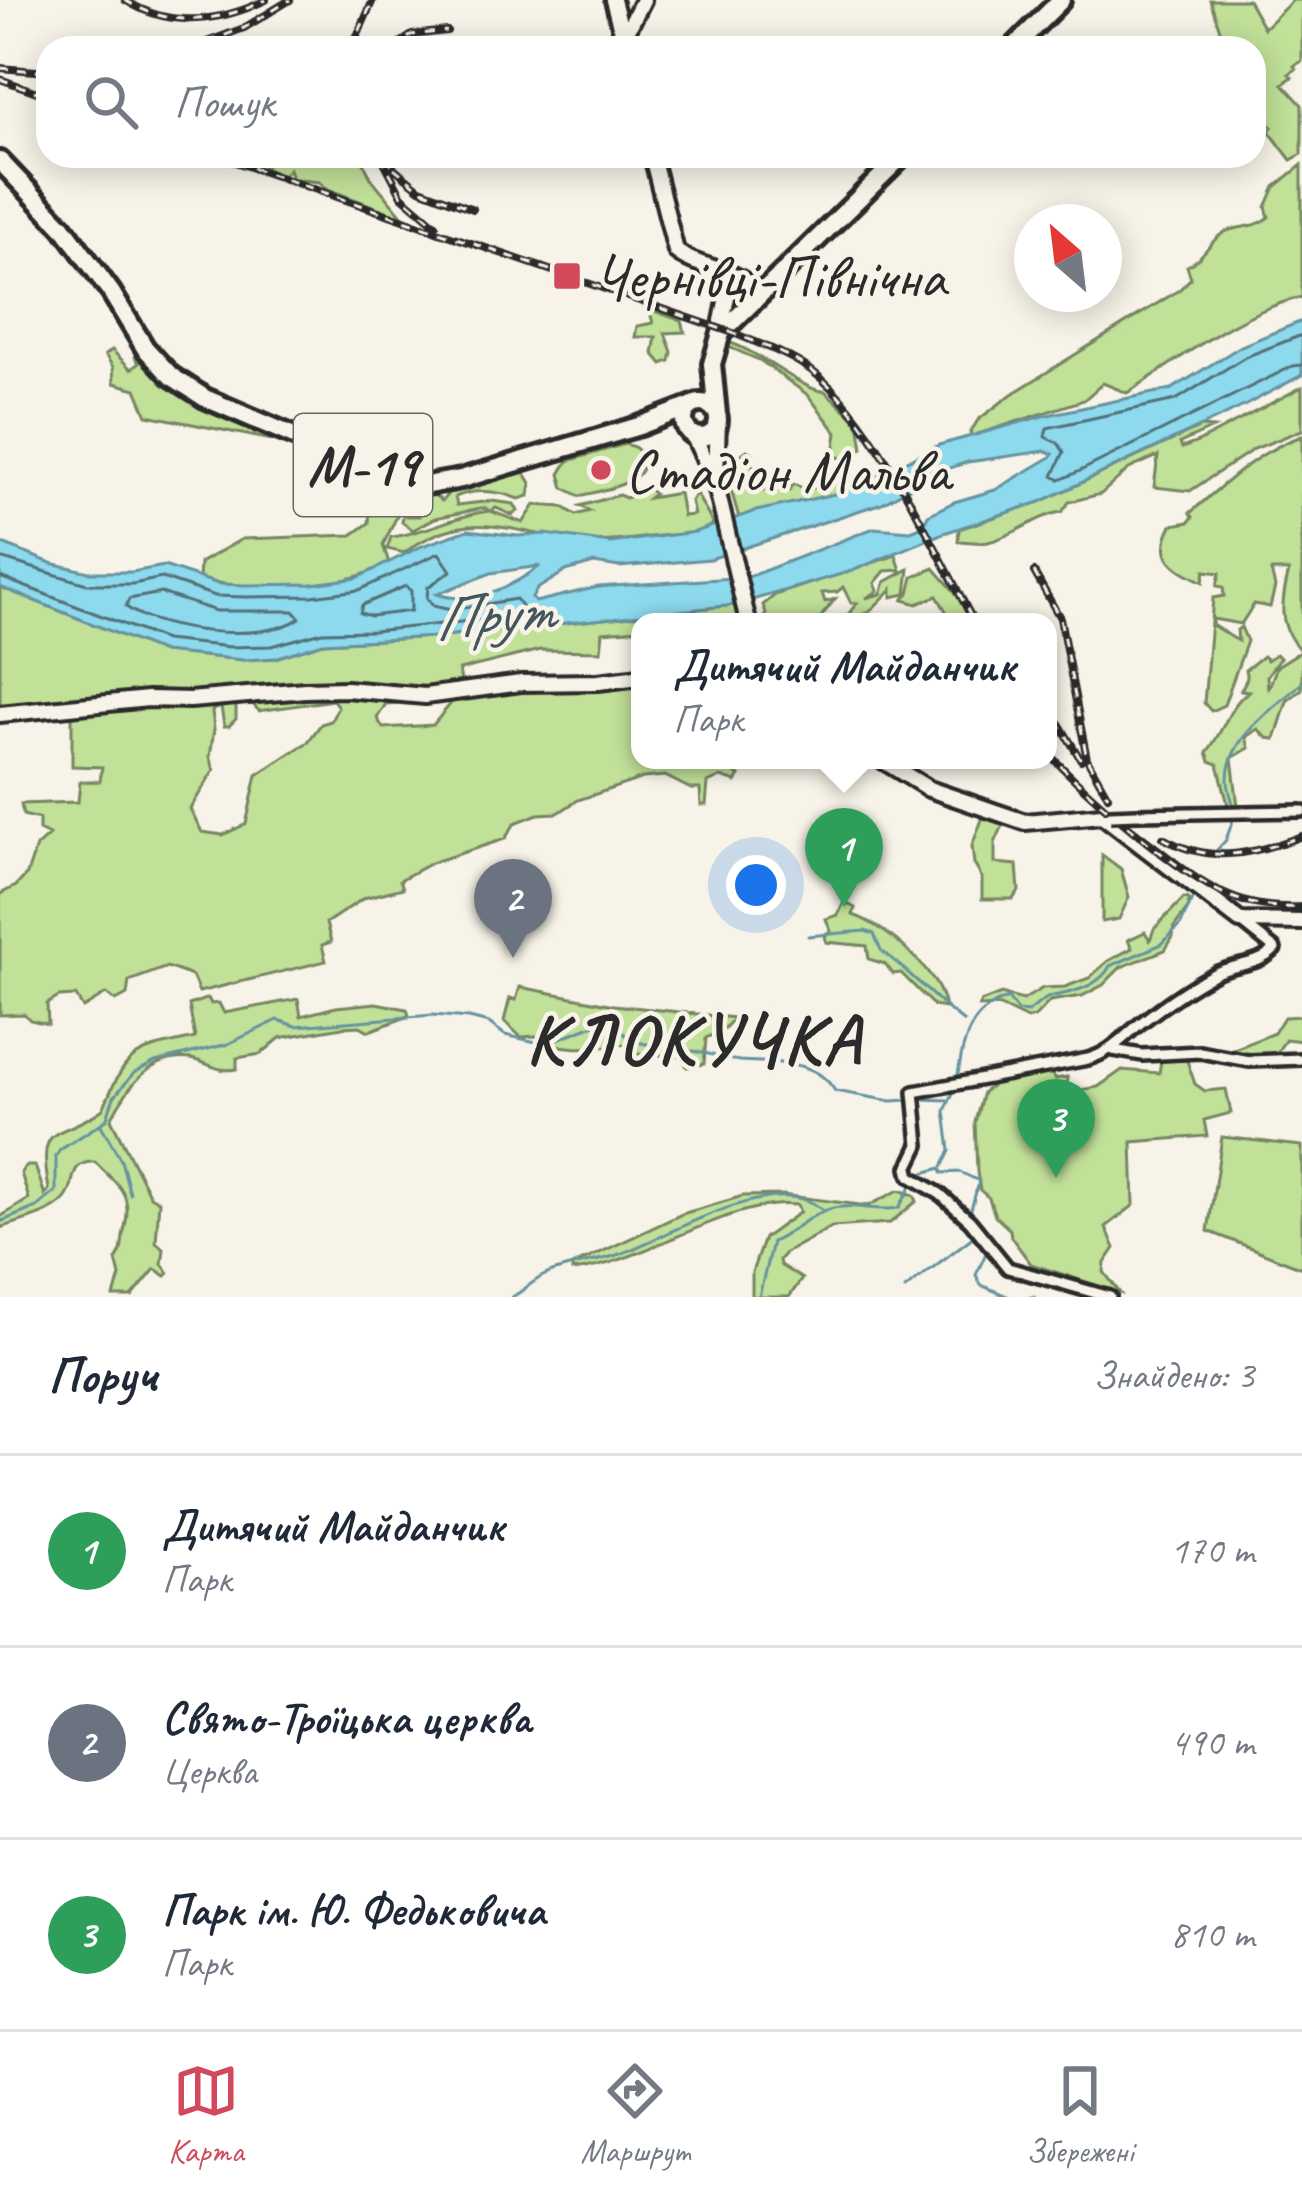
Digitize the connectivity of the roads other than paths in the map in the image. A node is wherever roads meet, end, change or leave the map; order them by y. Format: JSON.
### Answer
{"nodes":[{"id":1,"x":613,"y":0,"type":"edge"},
{"id":2,"x":644,"y":0,"type":"edge"},
{"id":3,"x":1061,"y":0,"type":"edge"},
{"id":4,"x":623,"y":36,"type":"edge"},
{"id":5,"x":628,"y":36,"type":"edge"},
{"id":6,"x":1025,"y":36,"type":"edge"},
{"id":7,"x":0,"y":160,"type":"edge"},
{"id":8,"x":655,"y":168,"type":"edge"},
{"id":9,"x":890,"y":168,"type":"edge"},
{"id":10,"x":704,"y":266,"type":"junction"},
{"id":11,"x":758,"y":296,"type":"junction"},
{"id":12,"x":722,"y":321,"type":"junction"},
{"id":13,"x":693,"y":405,"type":"junction"},
{"id":14,"x":717,"y":417,"type":"junction"},
{"id":15,"x":650,"y":422,"type":"junction"},
{"id":16,"x":692,"y":434,"type":"junction"},
{"id":17,"x":716,"y":486,"type":"junction"},
{"id":18,"x":746,"y":613,"type":"edge"},
{"id":19,"x":631,"y":677,"type":"edge"},
{"id":20,"x":0,"y":714,"type":"edge"},
{"id":21,"x":897,"y":769,"type":"edge"},
{"id":22,"x":1302,"y":811,"type":"edge"},
{"id":23,"x":1106,"y":815,"type":"junction"},
{"id":24,"x":1240,"y":921,"type":"junction"},
{"id":25,"x":1302,"y":922,"type":"edge"},
{"id":26,"x":1270,"y":924,"type":"junction"},
{"id":27,"x":1271,"y":946,"type":"junction"},
{"id":28,"x":1114,"y":1050,"type":"junction"},
{"id":29,"x":1302,"y":1059,"type":"edge"},
{"id":30,"x":1110,"y":1297,"type":"edge"}],
"edges":[{"from":1,"to":4,"type":"main road"},
{"from":2,"to":5,"type":"main road"},
{"from":3,"to":6,"type":"highway"},
{"from":7,"to":15,"type":"highway","number":"М-19"},
{"from":8,"to":10,"type":"main road"},
{"from":9,"to":11,"type":"highway"},
{"from":10,"to":11,"type":"main road"},
{"from":10,"to":12,"type":"main road"},
{"from":11,"to":12,"type":"highway"},
{"from":11,"to":14,"type":"highway"},
{"from":12,"to":13,"type":"highway"},
{"from":13,"to":14,"type":"highway"},
{"from":13,"to":15,"type":"highway","number":"М-19"},
{"from":13,"to":16,"type":"highway"},
{"from":14,"to":16,"type":"highway"},
{"from":14,"to":17,"type":"main road"},
{"from":15,"to":16,"type":"highway"},
{"from":16,"to":17,"type":"main road"},
{"from":17,"to":18,"type":"main road"},
{"from":19,"to":20,"type":"main road"},
{"from":21,"to":23,"type":"main road"},
{"from":22,"to":23,"type":"street","bridge":true},
{"from":23,"to":24,"type":"main road"},
{"from":24,"to":26,"type":"main road"},
{"from":24,"to":27,"type":"street"},
{"from":25,"to":26,"type":"main road"},
{"from":26,"to":27,"type":"street"},
{"from":27,"to":28,"type":"street"},
{"from":28,"to":29,"type":"street"},
{"from":28,"to":30,"type":"street"}]}
